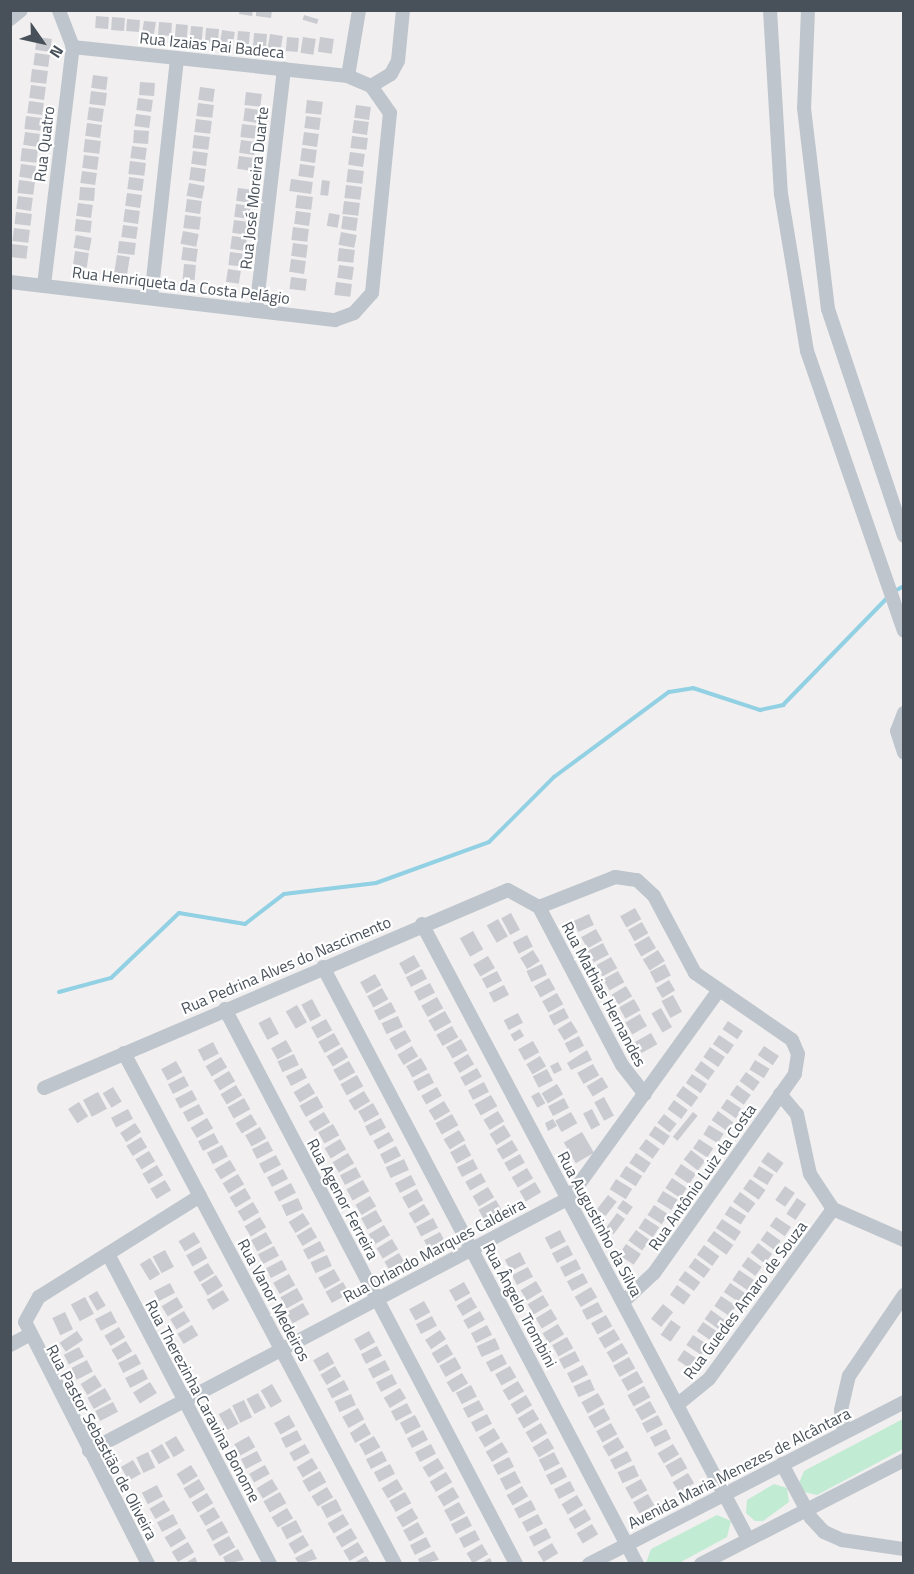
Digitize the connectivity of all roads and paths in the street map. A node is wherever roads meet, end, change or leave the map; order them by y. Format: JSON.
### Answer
{"nodes":[{"id":1,"x":21,"y":10,"type":"edge"},
{"id":2,"x":59,"y":10,"type":"edge"},
{"id":3,"x":359,"y":10,"type":"edge"},
{"id":4,"x":403,"y":10,"type":"edge"},
{"id":5,"x":770,"y":10,"type":"edge"},
{"id":6,"x":808,"y":10,"type":"edge"},
{"id":7,"x":10,"y":19,"type":"edge"},
{"id":8,"x":73,"y":47,"type":"junction"},
{"id":9,"x":177,"y":58,"type":"junction"},
{"id":10,"x":284,"y":69,"type":"junction"},
{"id":11,"x":348,"y":76,"type":"junction"},
{"id":12,"x":371,"y":86,"type":"junction"},
{"id":13,"x":10,"y":282,"type":"edge"},
{"id":14,"x":44,"y":285,"type":"junction"},
{"id":15,"x":151,"y":298,"type":"junction"},
{"id":16,"x":256,"y":311,"type":"junction"},
{"id":17,"x":903,"y":536,"type":"edge"},
{"id":18,"x":903,"y":631,"type":"edge"},
{"id":19,"x":903,"y":713,"type":"edge"},
{"id":20,"x":903,"y":753,"type":"edge"},
{"id":21,"x":539,"y":907,"type":"junction"},
{"id":22,"x":422,"y":924,"type":"junction"},
{"id":23,"x":323,"y":967,"type":"junction"},
{"id":24,"x":719,"y":990,"type":"junction"},
{"id":25,"x":225,"y":1009,"type":"junction"},
{"id":26,"x":124,"y":1053,"type":"junction"},
{"id":27,"x":44,"y":1088,"type":"dead end"},
{"id":28,"x":645,"y":1094,"type":"junction"},
{"id":29,"x":780,"y":1094,"type":"junction"},
{"id":30,"x":200,"y":1196,"type":"junction"},
{"id":31,"x":569,"y":1198,"type":"junction"},
{"id":32,"x":833,"y":1209,"type":"junction"},
{"id":33,"x":903,"y":1240,"type":"edge"},
{"id":34,"x":471,"y":1249,"type":"junction"},
{"id":35,"x":108,"y":1254,"type":"junction"},
{"id":36,"x":903,"y":1295,"type":"edge"},
{"id":37,"x":377,"y":1299,"type":"junction"},
{"id":38,"x":623,"y":1302,"type":"junction"},
{"id":39,"x":27,"y":1336,"type":"junction"},
{"id":40,"x":10,"y":1345,"type":"edge"},
{"id":41,"x":281,"y":1350,"type":"junction"},
{"id":42,"x":184,"y":1401,"type":"junction"},
{"id":43,"x":903,"y":1402,"type":"edge"},
{"id":44,"x":677,"y":1405,"type":"junction"},
{"id":45,"x":844,"y":1432,"type":"junction"},
{"id":46,"x":89,"y":1451,"type":"junction"},
{"id":47,"x":903,"y":1460,"type":"edge"},
{"id":48,"x":782,"y":1464,"type":"junction"},
{"id":49,"x":724,"y":1494,"type":"junction"},
{"id":50,"x":806,"y":1510,"type":"junction"},
{"id":51,"x":748,"y":1539,"type":"junction"},
{"id":52,"x":626,"y":1544,"type":"junction"},
{"id":53,"x":903,"y":1549,"type":"edge"},
{"id":54,"x":148,"y":1563,"type":"edge"},
{"id":55,"x":270,"y":1563,"type":"edge"},
{"id":56,"x":395,"y":1563,"type":"edge"},
{"id":57,"x":516,"y":1563,"type":"edge"},
{"id":58,"x":589,"y":1563,"type":"edge"},
{"id":59,"x":637,"y":1563,"type":"edge"},
{"id":60,"x":701,"y":1563,"type":"edge"}],
"edges":[{"from":1,"to":7,"type":"street"},
{"from":2,"to":8,"type":"street","name":"Rua Quatro"},
{"from":3,"to":11,"type":"street"},
{"from":4,"to":12,"type":"street"},
{"from":5,"to":18,"type":"street"},
{"from":6,"to":17,"type":"street"},
{"from":8,"to":9,"type":"street","name":"Rua Izaias Pai Badeca"},
{"from":8,"to":14,"type":"street","name":"Rua Quatro"},
{"from":9,"to":10,"type":"street","name":"Rua Izaias Pai Badeca"},
{"from":9,"to":15,"type":"street"},
{"from":10,"to":11,"type":"street","name":"Rua Izaias Pai Badeca"},
{"from":10,"to":16,"type":"street","name":"Rua José Moreira Duarte"},
{"from":11,"to":12,"type":"street","name":"Rua Izaias Pai Badeca"},
{"from":12,"to":16,"type":"street","name":"Rua Henriqueta da Costa Pelágio"},
{"from":13,"to":14,"type":"street","name":"Rua Henriqueta da Costa Pelágio"},
{"from":14,"to":15,"type":"street","name":"Rua Henriqueta da Costa Pelágio"},
{"from":15,"to":16,"type":"street","name":"Rua Henriqueta da Costa Pelágio"},
{"from":19,"to":20,"type":"street"},
{"from":21,"to":22,"type":"street","name":"Rua Pedrina Alves do Nascimento"},
{"from":21,"to":24,"type":"street"},
{"from":21,"to":28,"type":"street","name":"Rua Mathias Hernandes"},
{"from":22,"to":23,"type":"street","name":"Rua Pedrina Alves do Nascimento"},
{"from":22,"to":31,"type":"street","name":"Rua Augustinho da Silva"},
{"from":23,"to":25,"type":"street","name":"Rua Pedrina Alves do Nascimento"},
{"from":23,"to":34,"type":"street","name":"Rua Ângelo Trombini"},
{"from":24,"to":28,"type":"street","name":"Rua Orlando Marques Caldeira"},
{"from":24,"to":29,"type":"street","name":"Rua Antônio Luiz da Costa"},
{"from":25,"to":26,"type":"street","name":"Rua Pedrina Alves do Nascimento"},
{"from":25,"to":37,"type":"street","name":"Rua Agenor Ferreira"},
{"from":26,"to":27,"type":"street","name":"Rua Pedrina Alves do Nascimento"},
{"from":26,"to":30,"type":"street","name":"Rua Vanor Medeiros"},
{"from":28,"to":31,"type":"street","name":"Rua Orlando Marques Caldeira"},
{"from":29,"to":32,"type":"street"},
{"from":29,"to":38,"type":"street","name":"Rua Antônio Luiz da Costa"},
{"from":30,"to":35,"type":"street"},
{"from":30,"to":41,"type":"street","name":"Rua Vanor Medeiros"},
{"from":31,"to":34,"type":"street","name":"Rua Orlando Marques Caldeira"},
{"from":31,"to":38,"type":"street","name":"Rua Augustinho da Silva"},
{"from":32,"to":33,"type":"street"},
{"from":32,"to":44,"type":"street","name":"Rua Guedes Amaro de Souza"},
{"from":34,"to":37,"type":"street","name":"Rua Orlando Marques Caldeira"},
{"from":34,"to":52,"type":"street","name":"Rua Ângelo Trombini"},
{"from":35,"to":39,"type":"street"},
{"from":35,"to":42,"type":"street","name":"Rua Therezinha Caravina Bonome"},
{"from":36,"to":45,"type":"street"},
{"from":37,"to":41,"type":"street","name":"Rua Orlando Marques Caldeira"},
{"from":37,"to":57,"type":"street","name":"Rua Agenor Ferreira"},
{"from":38,"to":44,"type":"street","name":"Rua Augustinho da Silva"},
{"from":39,"to":40,"type":"street"},
{"from":39,"to":46,"type":"street","name":"Rua Pastor Sebastião de Oliveira"},
{"from":41,"to":42,"type":"street","name":"Rua Orlando Marques Caldeira"},
{"from":41,"to":56,"type":"street","name":"Rua Vanor Medeiros"},
{"from":42,"to":46,"type":"street","name":"Rua Orlando Marques Caldeira"},
{"from":42,"to":55,"type":"street","name":"Rua Therezinha Caravina Bonome"},
{"from":43,"to":45,"type":"street","name":"Avenida Maria Menezes de Alcântara"},
{"from":44,"to":49,"type":"street","name":"Rua Augustinho da Silva"},
{"from":45,"to":48,"type":"street","name":"Avenida Maria Menezes de Alcântara"},
{"from":46,"to":54,"type":"street","name":"Rua Pastor Sebastião de Oliveira"},
{"from":47,"to":50,"type":"street"},
{"from":48,"to":49,"type":"street","name":"Avenida Maria Menezes de Alcântara"},
{"from":48,"to":50,"type":"street"},
{"from":49,"to":51,"type":"street","name":"Rua Augustinho da Silva"},
{"from":49,"to":52,"type":"street","name":"Avenida Maria Menezes de Alcântara"},
{"from":50,"to":51,"type":"street"},
{"from":50,"to":53,"type":"street"},
{"from":51,"to":60,"type":"street"},
{"from":52,"to":58,"type":"street","name":"Avenida Maria Menezes de Alcântara"},
{"from":52,"to":59,"type":"street","name":"Rua Ângelo Trombini"}]}
